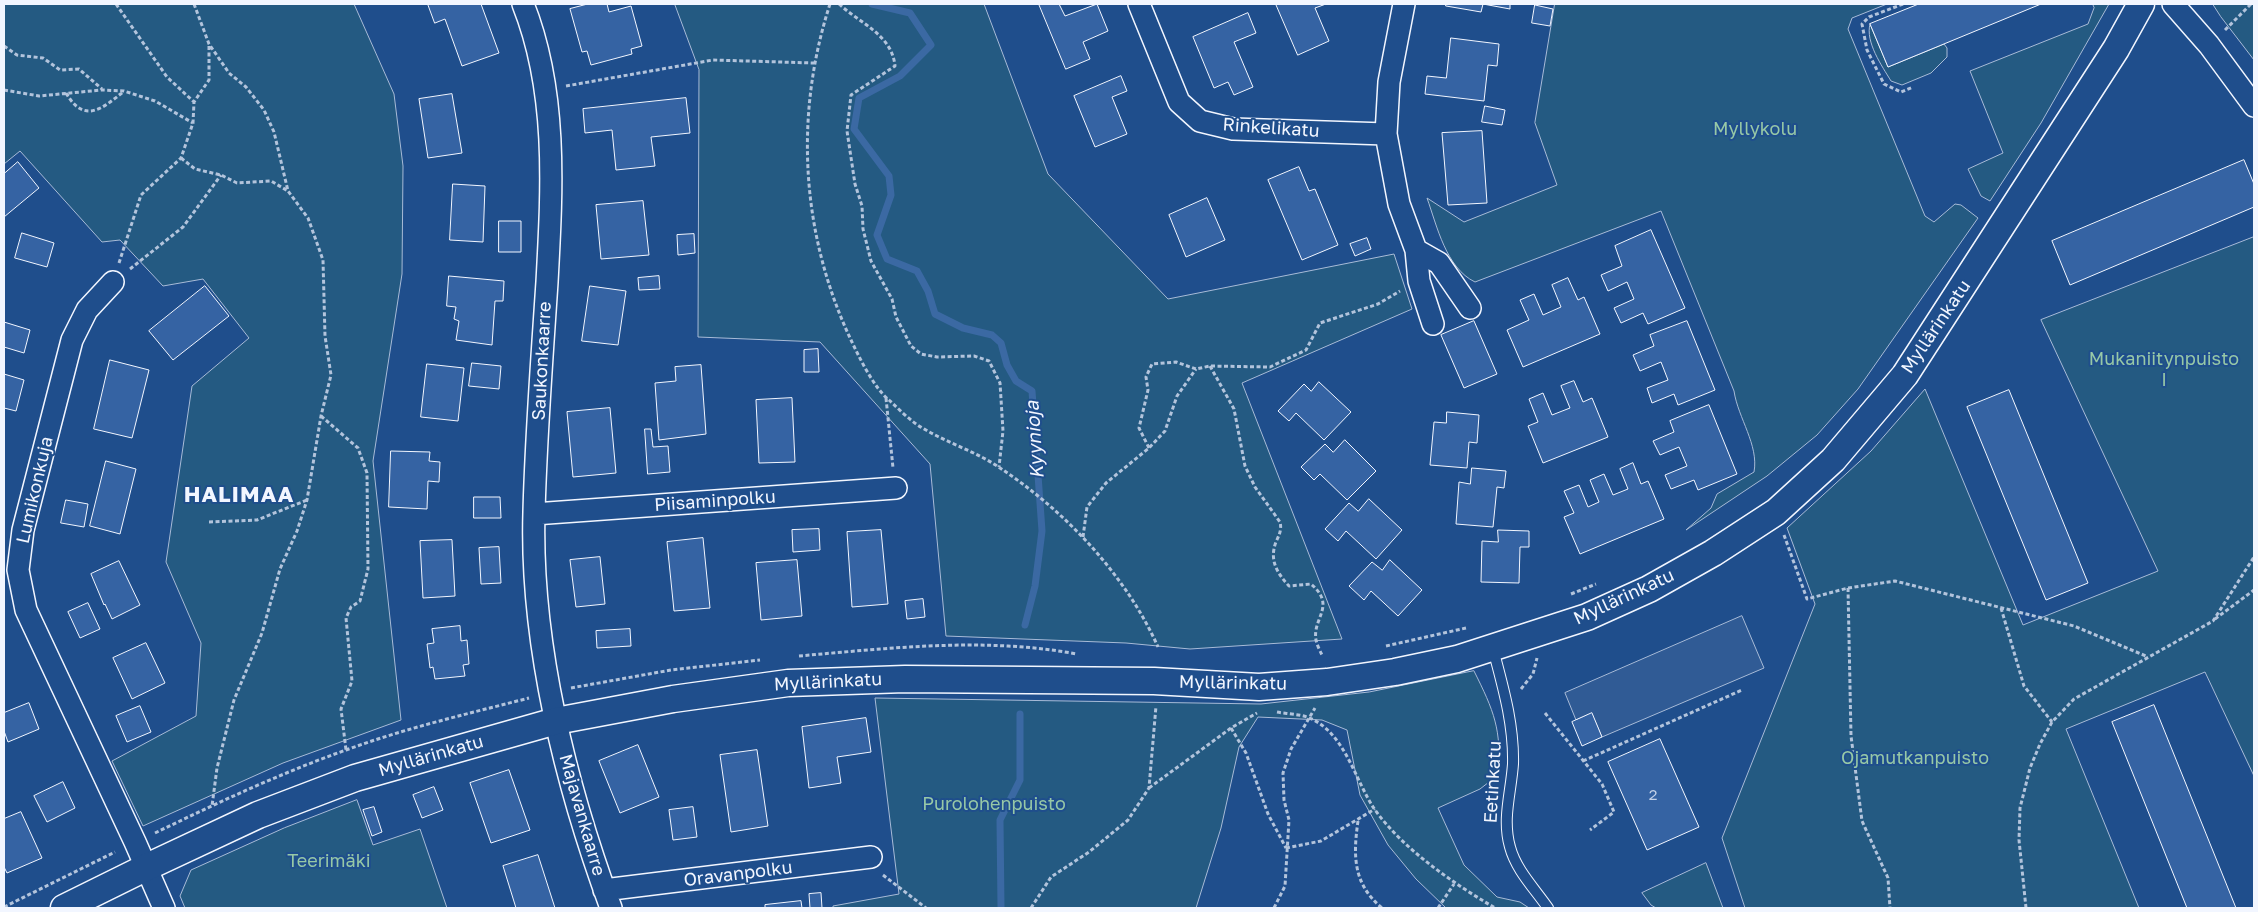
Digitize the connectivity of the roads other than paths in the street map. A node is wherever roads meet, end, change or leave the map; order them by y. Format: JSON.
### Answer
{"nodes":[{"id":1,"x":523,"y":4,"type":"edge"},
{"id":2,"x":1139,"y":4,"type":"edge"},
{"id":3,"x":1404,"y":4,"type":"edge"},
{"id":4,"x":2141,"y":4,"type":"edge"},
{"id":5,"x":2173,"y":4,"type":"edge"},
{"id":6,"x":2254,"y":106,"type":"edge"},
{"id":7,"x":1386,"y":134,"type":"junction"},
{"id":8,"x":1416,"y":250,"type":"junction"},
{"id":9,"x":113,"y":282,"type":"road end"},
{"id":10,"x":1470,"y":308,"type":"dead end"},
{"id":11,"x":1433,"y":324,"type":"dead end"},
{"id":12,"x":896,"y":488,"type":"road end"},
{"id":13,"x":534,"y":514,"type":"junction"},
{"id":14,"x":1492,"y":648,"type":"junction"},
{"id":15,"x":556,"y":721,"type":"junction"},
{"id":16,"x":871,"y":857,"type":"road end"},
{"id":17,"x":146,"y":867,"type":"junction"},
{"id":18,"x":608,"y":899,"type":"edge"},
{"id":19,"x":64,"y":908,"type":"edge"},
{"id":20,"x":164,"y":908,"type":"edge"},
{"id":21,"x":1548,"y":908,"type":"edge"}],
"edges":[{"from":1,"to":13,"type":"street","name":"Saukonkaarre"},
{"from":2,"to":7,"type":"street","name":"Rinkelikatu"},
{"from":3,"to":7,"type":"street"},
{"from":4,"to":14,"type":"street","name":"Myllärinkatu"},
{"from":5,"to":6,"type":"street"},
{"from":7,"to":8,"type":"street"},
{"from":8,"to":10,"type":"street"},
{"from":8,"to":11,"type":"street"},
{"from":9,"to":17,"type":"street","name":"Lumikonkuja"},
{"from":12,"to":13,"type":"street","name":"Piisaminpolku"},
{"from":13,"to":15,"type":"street","name":"Saukonkaarre"},
{"from":14,"to":15,"type":"street","name":"Myllärinkatu"},
{"from":14,"to":21,"type":"lane","name":"Eetinkatu"},
{"from":15,"to":17,"type":"street","name":"Myllärinkatu"},
{"from":15,"to":18,"type":"street","name":"Majavankaarre"},
{"from":16,"to":18,"type":"street","name":"Oravanpolku"},
{"from":17,"to":19,"type":"street","name":"Myllärinkatu"},
{"from":17,"to":20,"type":"street","name":"Lumikonkuja"}]}
